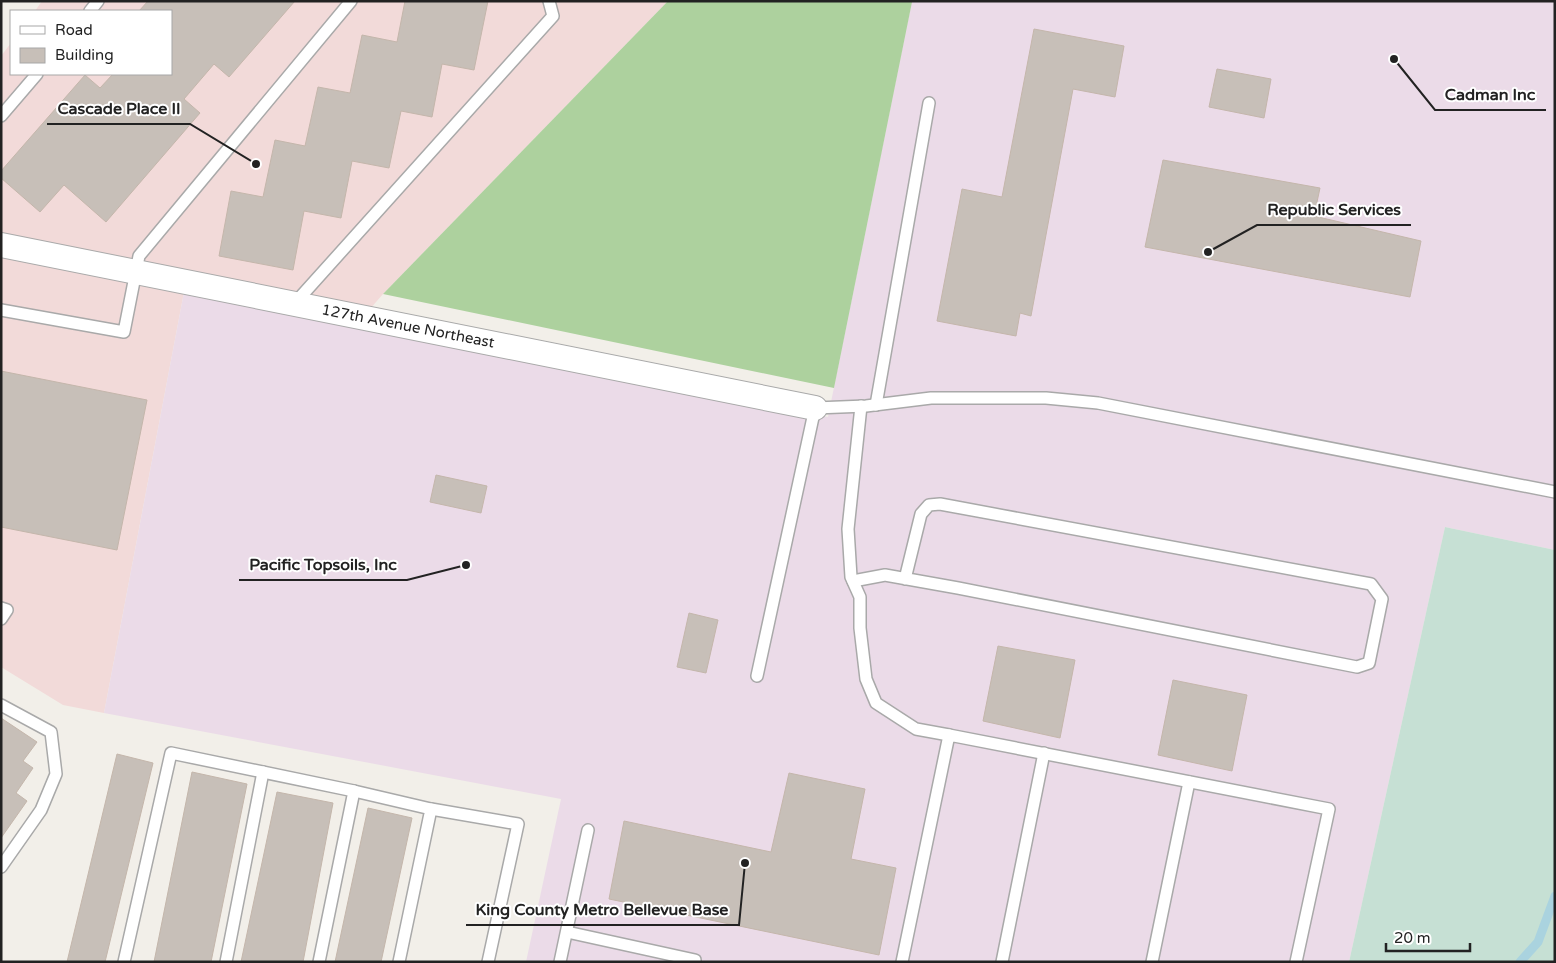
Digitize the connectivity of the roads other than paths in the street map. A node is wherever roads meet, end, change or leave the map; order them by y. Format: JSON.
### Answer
{"nodes":[{"id":1,"x":351,"y":1,"type":"edge"},
{"id":2,"x":549,"y":1,"type":"edge"},
{"id":3,"x":36,"y":75,"type":"edge"},
{"id":4,"x":929,"y":103,"type":"dead end"},
{"id":5,"x":1,"y":116,"type":"edge"},
{"id":6,"x":1,"y":245,"type":"edge"},
{"id":7,"x":136,"y":271,"type":"junction"},
{"id":8,"x":295,"y":303,"type":"junction"},
{"id":9,"x":1,"y":310,"type":"edge"},
{"id":10,"x":876,"y":405,"type":"junction"},
{"id":11,"x":861,"y":406,"type":"junction"},
{"id":12,"x":815,"y":408,"type":"junction"},
{"id":13,"x":1555,"y":492,"type":"edge"},
{"id":14,"x":905,"y":579,"type":"junction"},
{"id":15,"x":853,"y":581,"type":"junction"},
{"id":16,"x":1,"y":608,"type":"edge"},
{"id":17,"x":1,"y":619,"type":"edge"},
{"id":18,"x":758,"y":676,"type":"dead end"},
{"id":19,"x":1,"y":705,"type":"edge"},
{"id":20,"x":949,"y":735,"type":"junction"},
{"id":21,"x":1044,"y":753,"type":"junction"},
{"id":22,"x":262,"y":772,"type":"junction"},
{"id":23,"x":1189,"y":782,"type":"junction"},
{"id":24,"x":354,"y":791,"type":"junction"},
{"id":25,"x":431,"y":809,"type":"junction"},
{"id":26,"x":588,"y":830,"type":"dead end"},
{"id":27,"x":1,"y":868,"type":"edge"},
{"id":28,"x":566,"y":932,"type":"junction"},
{"id":29,"x":124,"y":962,"type":"edge"},
{"id":30,"x":226,"y":962,"type":"edge"},
{"id":31,"x":319,"y":962,"type":"edge"},
{"id":32,"x":399,"y":962,"type":"edge"},
{"id":33,"x":488,"y":962,"type":"edge"},
{"id":34,"x":560,"y":962,"type":"edge"},
{"id":35,"x":695,"y":962,"type":"edge"},
{"id":36,"x":902,"y":962,"type":"edge"},
{"id":37,"x":1002,"y":962,"type":"edge"},
{"id":38,"x":1152,"y":962,"type":"edge"},
{"id":39,"x":1296,"y":962,"type":"edge"}],
"edges":[{"from":1,"to":7,"type":"lane"},
{"from":2,"to":8,"type":"lane"},
{"from":3,"to":5,"type":"lane"},
{"from":4,"to":10,"type":"lane"},
{"from":6,"to":7,"type":"street","name":"127th Avenue Northeast"},
{"from":7,"to":8,"type":"street","name":"127th Avenue Northeast"},
{"from":7,"to":9,"type":"lane"},
{"from":8,"to":12,"type":"street","name":"127th Avenue Northeast"},
{"from":10,"to":11,"type":"lane"},
{"from":10,"to":13,"type":"lane"},
{"from":11,"to":12,"type":"lane"},
{"from":11,"to":15,"type":"lane"},
{"from":12,"to":18,"type":"lane"},
{"from":14,"to":14,"type":"lane"},
{"from":14,"to":15,"type":"lane"},
{"from":15,"to":20,"type":"lane"},
{"from":16,"to":17,"type":"lane"},
{"from":19,"to":27,"type":"lane"},
{"from":20,"to":21,"type":"lane"},
{"from":20,"to":36,"type":"lane"},
{"from":21,"to":23,"type":"lane"},
{"from":21,"to":37,"type":"lane"},
{"from":22,"to":24,"type":"lane"},
{"from":22,"to":29,"type":"lane"},
{"from":22,"to":30,"type":"lane"},
{"from":23,"to":38,"type":"lane"},
{"from":23,"to":39,"type":"lane"},
{"from":24,"to":25,"type":"lane"},
{"from":24,"to":31,"type":"lane"},
{"from":25,"to":32,"type":"lane"},
{"from":25,"to":33,"type":"lane"},
{"from":26,"to":28,"type":"lane"},
{"from":28,"to":34,"type":"lane"},
{"from":28,"to":35,"type":"lane"}]}
